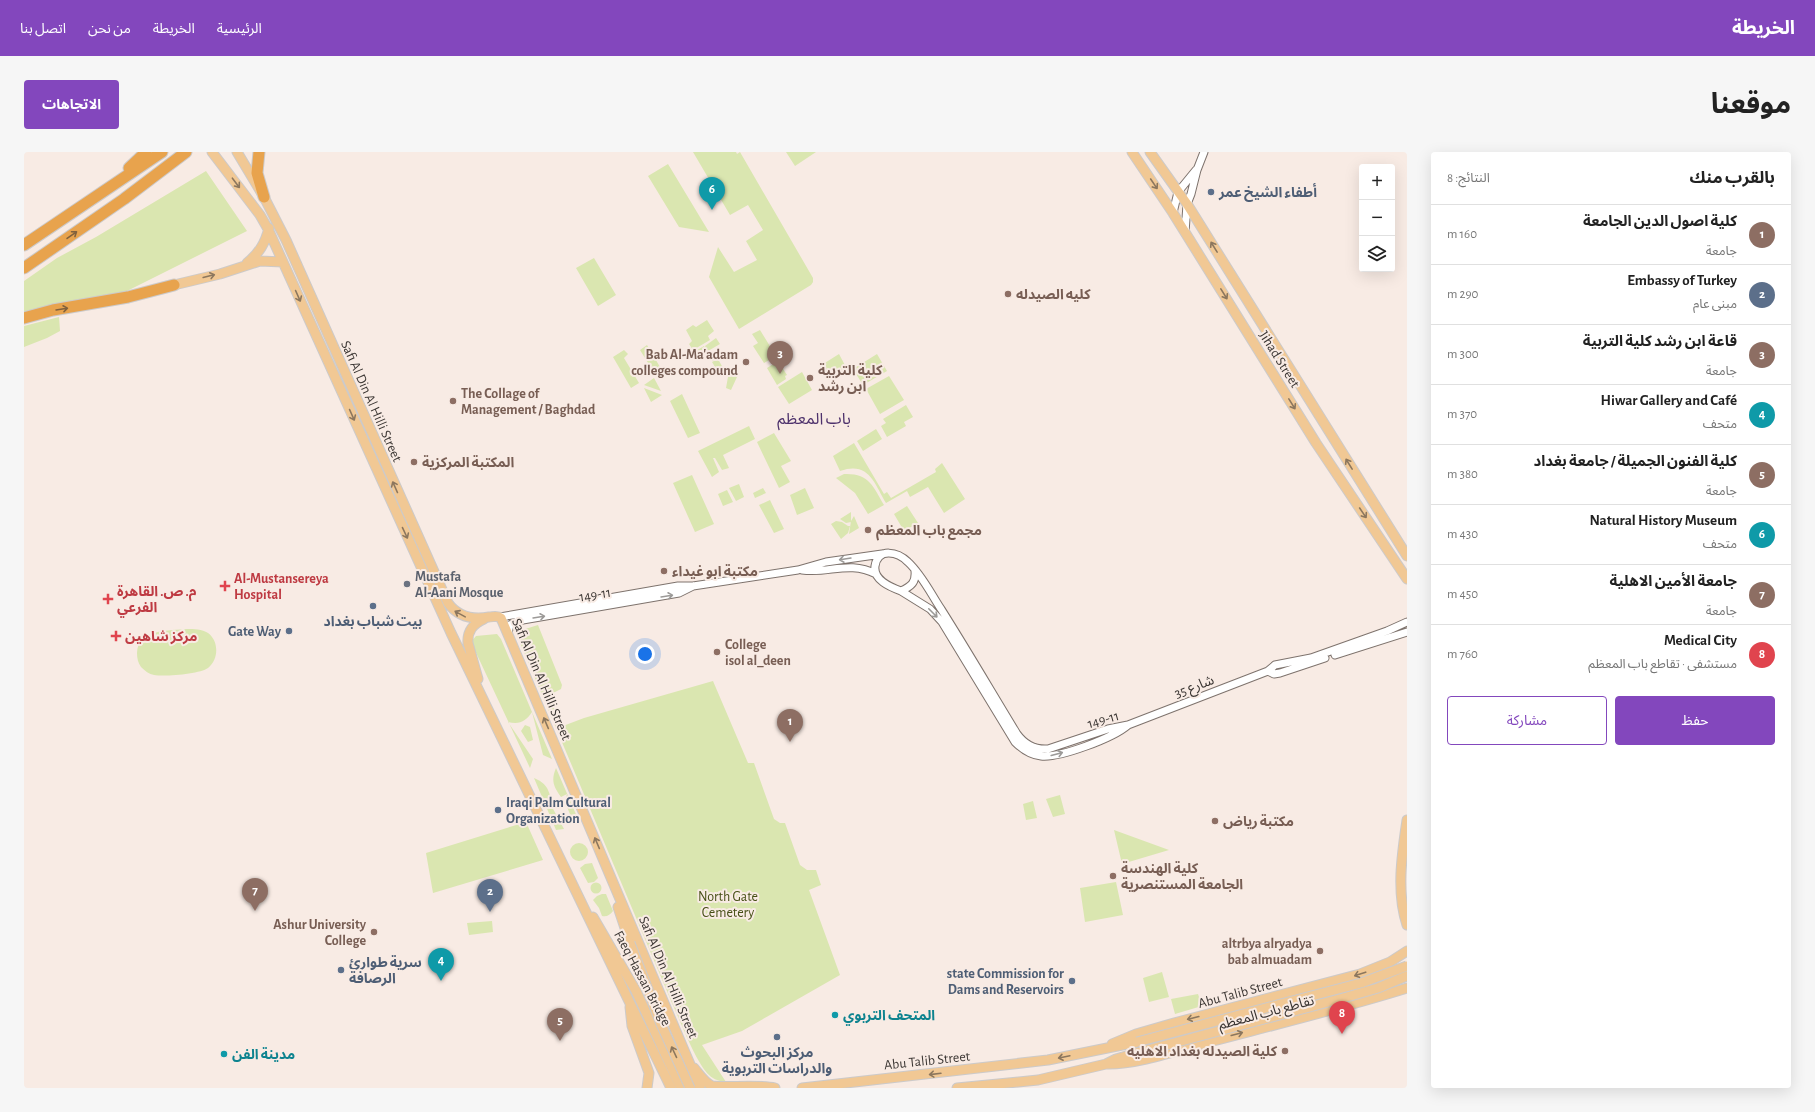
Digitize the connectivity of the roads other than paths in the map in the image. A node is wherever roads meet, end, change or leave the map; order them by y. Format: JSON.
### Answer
{"nodes":[{"id":1,"x":146,"y":152,"type":"edge"},
{"id":2,"x":162,"y":152,"type":"edge"},
{"id":3,"x":186,"y":152,"type":"edge"},
{"id":4,"x":212,"y":152,"type":"edge"},
{"id":5,"x":237,"y":152,"type":"edge"},
{"id":6,"x":259,"y":152,"type":"edge"},
{"id":7,"x":1132,"y":152,"type":"edge"},
{"id":8,"x":1150,"y":152,"type":"edge"},
{"id":9,"x":1204,"y":152,"type":"edge"},
{"id":10,"x":1197,"y":170,"type":"junction"},
{"id":11,"x":1178,"y":192,"type":"junction"},
{"id":12,"x":264,"y":197,"type":"junction"},
{"id":13,"x":89,"y":203,"type":"junction"},
{"id":14,"x":1187,"y":204,"type":"junction"},
{"id":15,"x":1173,"y":213,"type":"junction"},
{"id":16,"x":268,"y":230,"type":"junction"},
{"id":17,"x":1185,"y":233,"type":"junction"},
{"id":18,"x":27,"y":243,"type":"edge"},
{"id":19,"x":283,"y":262,"type":"junction"},
{"id":20,"x":244,"y":265,"type":"junction"},
{"id":21,"x":24,"y":268,"type":"edge"},
{"id":22,"x":174,"y":285,"type":"joint"},
{"id":23,"x":24,"y":318,"type":"edge"},
{"id":24,"x":883,"y":554,"type":"junction"},
{"id":25,"x":1407,"y":556,"type":"edge"},
{"id":26,"x":798,"y":570,"type":"junction"},
{"id":27,"x":915,"y":571,"type":"junction"},
{"id":28,"x":876,"y":574,"type":"junction"},
{"id":29,"x":1407,"y":579,"type":"edge"},
{"id":30,"x":693,"y":586,"type":"junction"},
{"id":31,"x":901,"y":591,"type":"junction"},
{"id":32,"x":500,"y":616,"type":"junction"},
{"id":33,"x":489,"y":617,"type":"junction"},
{"id":34,"x":1407,"y":622,"type":"edge"},
{"id":35,"x":1407,"y":632,"type":"edge"},
{"id":36,"x":508,"y":633,"type":"junction"},
{"id":37,"x":1304,"y":663,"type":"junction"},
{"id":38,"x":479,"y":690,"type":"junction"},
{"id":39,"x":1128,"y":724,"type":"joint"},
{"id":40,"x":1009,"y":726,"type":"junction"},
{"id":41,"x":1407,"y":820,"type":"edge"},
{"id":42,"x":608,"y":868,"type":"junction"},
{"id":43,"x":573,"y":885,"type":"junction"},
{"id":44,"x":1407,"y":925,"type":"edge"},
{"id":45,"x":1407,"y":951,"type":"edge"},
{"id":46,"x":1381,"y":966,"type":"junction"},
{"id":47,"x":1407,"y":966,"type":"edge"},
{"id":48,"x":1391,"y":968,"type":"dead end"},
{"id":49,"x":1407,"y":976,"type":"edge"},
{"id":50,"x":1407,"y":988,"type":"edge"},
{"id":51,"x":630,"y":1004,"type":"junction"},
{"id":52,"x":1102,"y":1049,"type":"junction"},
{"id":53,"x":688,"y":1060,"type":"junction"},
{"id":54,"x":1106,"y":1064,"type":"junction"},
{"id":55,"x":976,"y":1069,"type":"junction"},
{"id":56,"x":694,"y":1075,"type":"junction"},
{"id":57,"x":671,"y":1086,"type":"edge"},
{"id":58,"x":978,"y":1086,"type":"junction"},
{"id":59,"x":647,"y":1088,"type":"edge"},
{"id":60,"x":681,"y":1088,"type":"edge"},
{"id":61,"x":689,"y":1088,"type":"edge"},
{"id":62,"x":700,"y":1088,"type":"edge"},
{"id":63,"x":775,"y":1088,"type":"edge"},
{"id":64,"x":802,"y":1088,"type":"edge"},
{"id":65,"x":957,"y":1088,"type":"edge"}],
"edges":[{"from":1,"to":13,"type":"highway"},
{"from":2,"to":13,"type":"highway"},
{"from":21,"to":3,"type":"highway","one_way":true},
{"from":4,"to":16,"type":"main road","name":"Safi Al Din Al Hilli Street","one_way":true},
{"from":5,"to":12,"type":"main road","name":"Safi Al Din Al Hilli Street"},
{"from":6,"to":12,"type":"highway"},
{"from":7,"to":15,"type":"main road","name":"Jihad Street","one_way":true},
{"from":8,"to":11,"type":"main road","name":"Jihad Street"},
{"from":9,"to":10,"type":"street"},
{"from":10,"to":11,"type":"street"},
{"from":10,"to":14,"type":"street"},
{"from":11,"to":14,"type":"main road","name":"Jihad Street"},
{"from":11,"to":15,"type":"street"},
{"from":12,"to":16,"type":"main road"},
{"from":33,"to":12,"type":"main road","name":"Safi Al Din Al Hilli Street","one_way":true},
{"from":13,"to":18,"type":"highway"},
{"from":14,"to":17,"type":"street"},
{"from":25,"to":14,"type":"main road","name":"Jihad Street","one_way":true},
{"from":15,"to":17,"type":"main road","name":"Jihad Street"},
{"from":16,"to":19,"type":"main road","name":"Safi Al Din Al Hilli Street"},
{"from":16,"to":20,"type":"main road"},
{"from":17,"to":29,"type":"main road","name":"Jihad Street","one_way":true},
{"from":19,"to":20,"type":"main road"},
{"from":19,"to":38,"type":"main road","name":"Safi Al Din Al Hilli Street","one_way":true},
{"from":22,"to":20,"type":"main road","one_way":true},
{"from":23,"to":22,"type":"highway","one_way":true},
{"from":24,"to":26,"type":"street","name":"149-11","one_way":true},
{"from":24,"to":27,"type":"street"},
{"from":24,"to":28,"type":"street"},
{"from":26,"to":28,"type":"street","name":"149-11"},
{"from":26,"to":30,"type":"street","name":"149-11"},
{"from":27,"to":31,"type":"street"},
{"from":27,"to":40,"type":"street","name":"149-11"},
{"from":28,"to":31,"type":"street"},
{"from":30,"to":32,"type":"street","name":"149-11"},
{"from":36,"to":30,"type":"street","name":"149-11","one_way":true},
{"from":31,"to":40,"type":"street","name":"149-11","one_way":true},
{"from":32,"to":33,"type":"main road","name":"Safi Al Din Al Hilli Street"},
{"from":32,"to":36,"type":"main road","name":"Safi Al Din Al Hilli Street"},
{"from":33,"to":38,"type":"main road"},
{"from":34,"to":37,"type":"street","name":"شارع 35"},
{"from":35,"to":37,"type":"street","name":"شارع 35"},
{"from":42,"to":36,"type":"main road","name":"Safi Al Din Al Hilli Street","one_way":true},
{"from":37,"to":39,"type":"street","name":"شارع 35"},
{"from":38,"to":43,"type":"main road","name":"Safi Al Din Al Hilli Street"},
{"from":39,"to":40,"type":"street","name":"149-11"},
{"from":41,"to":44,"type":"main road"},
{"from":42,"to":53,"type":"main road","name":"Safi Al Din Al Hilli Street"},
{"from":61,"to":42,"type":"main road","name":"Faeq Hassan Bridge","one_way":true,"bridge":true},
{"from":43,"to":51,"type":"main road","name":"Safi Al Din Al Hilli Street"},
{"from":43,"to":60,"type":"main road","name":"Faeq Hassan Bridge"},
{"from":45,"to":46,"type":"main road","name":"Abu Talib Street"},
{"from":46,"to":48,"type":"main road"},
{"from":46,"to":52,"type":"main road","name":"Abu Talib Street","one_way":true},
{"from":47,"to":52,"type":"main road","name":"Abu Talib Street","bridge":true},
{"from":49,"to":54,"type":"main road","bridge":true},
{"from":54,"to":50,"type":"main road","name":"تقاطع باب المعظم","one_way":true},
{"from":51,"to":57,"type":"main road","name":"Safi Al Din Al Hilli Street"},
{"from":51,"to":59,"type":"main road"},
{"from":52,"to":55,"type":"main road","name":"Abu Talib Street","one_way":true},
{"from":53,"to":56,"type":"main road","name":"Safi Al Din Al Hilli Street"},
{"from":53,"to":63,"type":"main road"},
{"from":54,"to":58,"type":"main road"},
{"from":55,"to":58,"type":"main road"},
{"from":55,"to":64,"type":"main road","name":"Abu Talib Street","one_way":true},
{"from":56,"to":61,"type":"main road"},
{"from":56,"to":62,"type":"main road","name":"Safi Al Din Al Hilli Street"},
{"from":58,"to":65,"type":"main road"}]}
